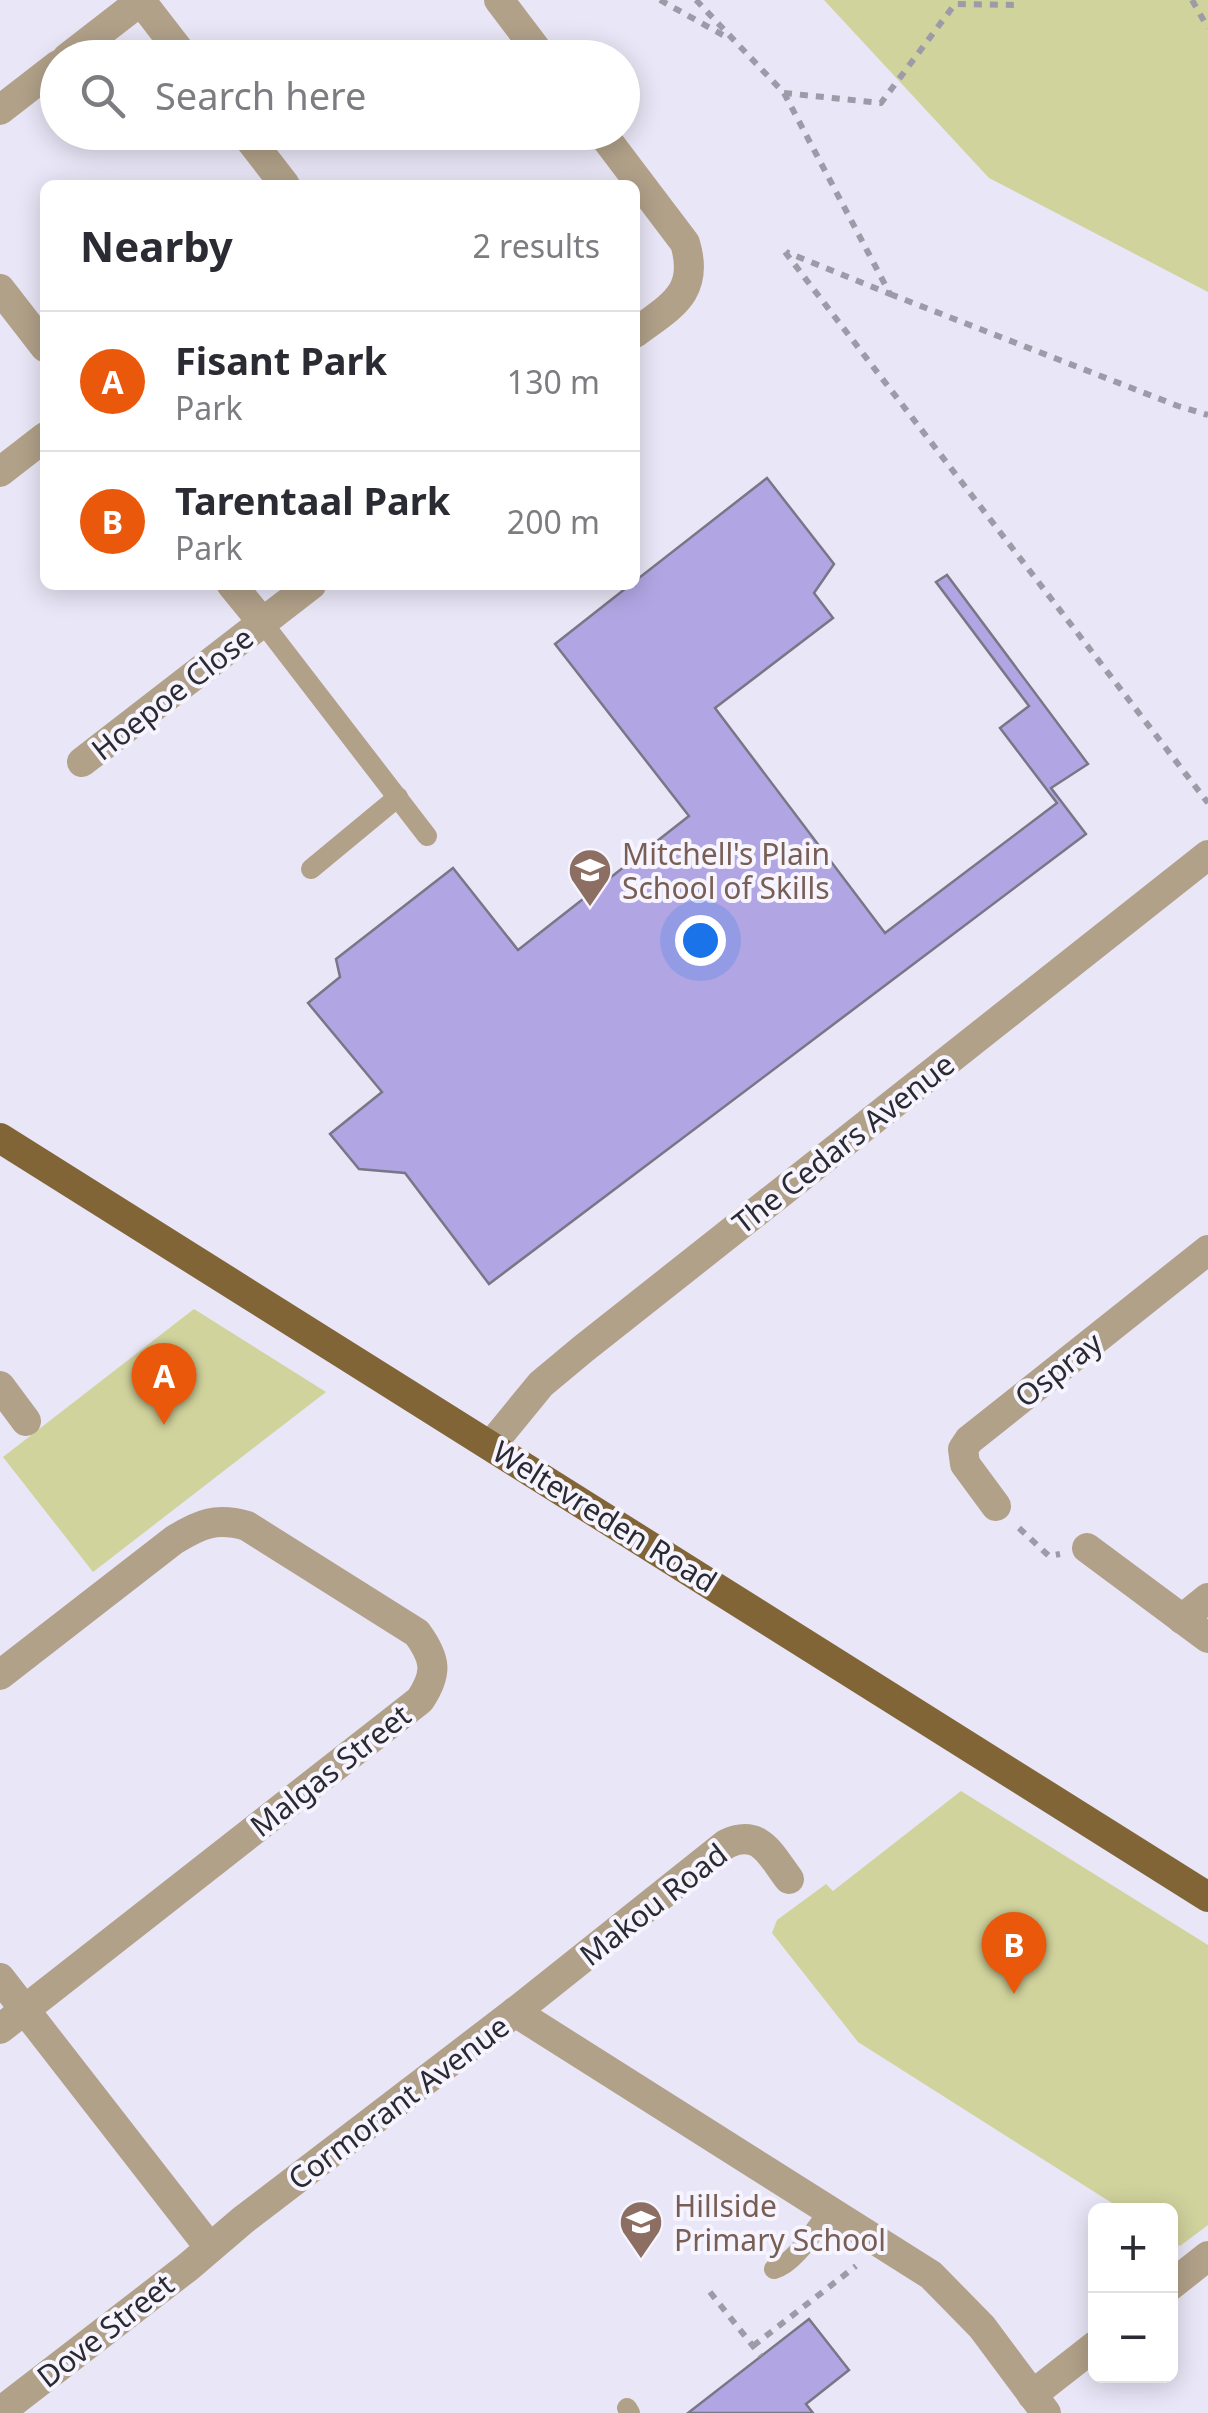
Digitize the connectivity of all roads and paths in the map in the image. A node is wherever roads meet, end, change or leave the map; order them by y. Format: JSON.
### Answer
{"nodes":[{"id":1,"x":141,"y":0,"type":"edge"},
{"id":2,"x":499,"y":0,"type":"edge"},
{"id":3,"x":660,"y":0,"type":"edge"},
{"id":4,"x":696,"y":0,"type":"edge"},
{"id":5,"x":1016,"y":0,"type":"edge"},
{"id":6,"x":1192,"y":0,"type":"edge"},
{"id":7,"x":1208,"y":28,"type":"edge"},
{"id":8,"x":91,"y":40,"type":"edge"},
{"id":9,"x":171,"y":40,"type":"edge"},
{"id":10,"x":529,"y":40,"type":"edge"},
{"id":11,"x":736,"y":42,"type":"junction"},
{"id":12,"x":40,"y":79,"type":"edge"},
{"id":13,"x":784,"y":92,"type":"junction"},
{"id":14,"x":0,"y":110,"type":"edge"},
{"id":15,"x":258,"y":150,"type":"edge"},
{"id":16,"x":615,"y":150,"type":"edge"},
{"id":17,"x":280,"y":180,"type":"edge"},
{"id":18,"x":637,"y":180,"type":"edge"},
{"id":19,"x":640,"y":184,"type":"edge"},
{"id":20,"x":0,"y":289,"type":"edge"},
{"id":21,"x":890,"y":294,"type":"junction"},
{"id":22,"x":640,"y":330,"type":"edge"},
{"id":23,"x":40,"y":341,"type":"edge"},
{"id":24,"x":1208,"y":415,"type":"edge"},
{"id":25,"x":40,"y":441,"type":"edge"},
{"id":26,"x":0,"y":472,"type":"edge"},
{"id":27,"x":236,"y":590,"type":"edge"},
{"id":28,"x":305,"y":590,"type":"edge"},
{"id":29,"x":262,"y":623,"type":"junction"},
{"id":30,"x":82,"y":762,"type":"dead end"},
{"id":31,"x":398,"y":797,"type":"junction"},
{"id":32,"x":1208,"y":804,"type":"edge"},
{"id":33,"x":427,"y":836,"type":"dead end"},
{"id":34,"x":1207,"y":858,"type":"edge"},
{"id":35,"x":311,"y":869,"type":"dead end"},
{"id":36,"x":0,"y":1138,"type":"edge"},
{"id":37,"x":1208,"y":1250,"type":"edge"},
{"id":38,"x":0,"y":1386,"type":"edge"},
{"id":39,"x":26,"y":1421,"type":"dead end"},
{"id":40,"x":491,"y":1445,"type":"junction"},
{"id":41,"x":996,"y":1506,"type":"joint"},
{"id":42,"x":1087,"y":1548,"type":"joint"},
{"id":43,"x":1208,"y":1598,"type":"edge"},
{"id":44,"x":1182,"y":1619,"type":"junction"},
{"id":45,"x":1208,"y":1638,"type":"edge"},
{"id":46,"x":0,"y":1675,"type":"edge"},
{"id":47,"x":789,"y":1879,"type":"dead end"},
{"id":48,"x":1208,"y":1897,"type":"edge"},
{"id":49,"x":0,"y":1978,"type":"edge"},
{"id":50,"x":25,"y":2010,"type":"junction"},
{"id":51,"x":514,"y":2012,"type":"junction"},
{"id":52,"x":0,"y":2029,"type":"edge"},
{"id":53,"x":830,"y":2210,"type":"junction"},
{"id":54,"x":884,"y":2244,"type":"junction"},
{"id":55,"x":210,"y":2248,"type":"junction"},
{"id":56,"x":1208,"y":2256,"type":"edge"},
{"id":57,"x":774,"y":2268,"type":"dead end"},
{"id":58,"x":1178,"y":2280,"type":"edge"},
{"id":59,"x":710,"y":2292,"type":"dead end"},
{"id":60,"x":753,"y":2346,"type":"junction"},
{"id":61,"x":1088,"y":2353,"type":"edge"},
{"id":62,"x":760,"y":2356,"type":"dead end"},
{"id":63,"x":1039,"y":2404,"type":"edge"},
{"id":64,"x":0,"y":2412,"type":"edge"}],
"edges":[{"from":1,"to":8,"type":"street"},
{"from":1,"to":9,"type":"street"},
{"from":2,"to":10,"type":"street"},
{"from":3,"to":11,"type":"path"},
{"from":4,"to":11,"type":"path"},
{"from":5,"to":13,"type":"path"},
{"from":6,"to":7,"type":"path"},
{"from":11,"to":13,"type":"path"},
{"from":12,"to":14,"type":"street"},
{"from":13,"to":21,"type":"path"},
{"from":15,"to":17,"type":"street"},
{"from":16,"to":18,"type":"street"},
{"from":19,"to":22,"type":"street"},
{"from":20,"to":23,"type":"street"},
{"from":21,"to":24,"type":"path"},
{"from":21,"to":32,"type":"path"},
{"from":25,"to":26,"type":"street"},
{"from":27,"to":29,"type":"street"},
{"from":28,"to":29,"type":"street","name":"Hoepoe Close"},
{"from":29,"to":30,"type":"street","name":"Hoepoe Close"},
{"from":29,"to":31,"type":"lane"},
{"from":31,"to":33,"type":"lane"},
{"from":31,"to":35,"type":"lane"},
{"from":34,"to":40,"type":"street","name":"The Cedars Avenue"},
{"from":36,"to":40,"type":"main road","name":"Weltevreden Road"},
{"from":37,"to":41,"type":"street","name":"Ospray"},
{"from":38,"to":39,"type":"street"},
{"from":40,"to":48,"type":"main road","name":"Weltevreden Road"},
{"from":41,"to":42,"type":"path"},
{"from":42,"to":44,"type":"street"},
{"from":43,"to":44,"type":"street"},
{"from":44,"to":45,"type":"street"},
{"from":46,"to":50,"type":"street","name":"Malgas Street"},
{"from":47,"to":51,"type":"street","name":"Makou Road"},
{"from":49,"to":50,"type":"street"},
{"from":50,"to":52,"type":"street"},
{"from":50,"to":55,"type":"street"},
{"from":51,"to":53,"type":"street","name":"Cormorant Avenue"},
{"from":51,"to":55,"type":"street","name":"Cormorant Avenue"},
{"from":53,"to":54,"type":"street","name":"Cormorant Avenue"},
{"from":53,"to":57,"type":"lane"},
{"from":54,"to":60,"type":"path"},
{"from":54,"to":63,"type":"street","name":"Cormorant Avenue"},
{"from":55,"to":64,"type":"street","name":"Dove Street"},
{"from":56,"to":58,"type":"street"},
{"from":59,"to":60,"type":"path"},
{"from":60,"to":62,"type":"path"},
{"from":61,"to":63,"type":"street"}]}
